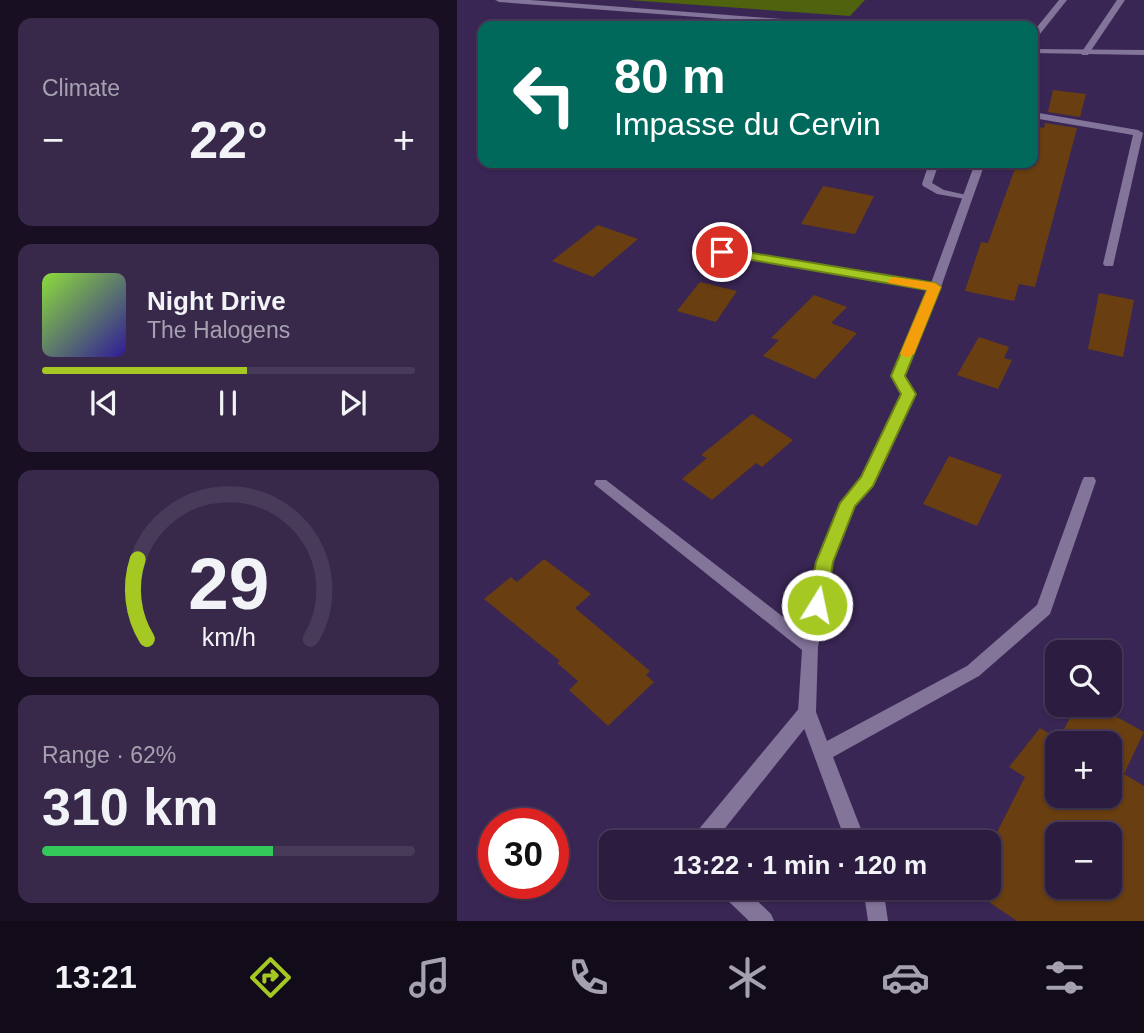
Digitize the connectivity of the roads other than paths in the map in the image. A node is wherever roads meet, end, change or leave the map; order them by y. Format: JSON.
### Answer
{"nodes":[{"id":1,"x":498,"y":0,"type":"edge"},
{"id":2,"x":1063,"y":0,"type":"edge"},
{"id":3,"x":1121,"y":0,"type":"edge"},
{"id":4,"x":780,"y":21,"type":"edge"},
{"id":5,"x":1038,"y":31,"type":"edge"},
{"id":6,"x":1038,"y":51,"type":"edge"},
{"id":7,"x":1085,"y":53,"type":"junction"},
{"id":8,"x":1144,"y":53,"type":"edge"},
{"id":9,"x":1038,"y":116,"type":"edge"},
{"id":10,"x":932,"y":168,"type":"edge"},
{"id":11,"x":978,"y":168,"type":"edge"},
{"id":12,"x":967,"y":198,"type":"junction"},
{"id":13,"x":722,"y":252,"type":"dead end"},
{"id":14,"x":1109,"y":264,"type":"dead end"},
{"id":15,"x":935,"y":287,"type":"junction"},
{"id":16,"x":1089,"y":481,"type":"dead end"},
{"id":17,"x":601,"y":484,"type":"dead end"},
{"id":18,"x":810,"y":647,"type":"junction"},
{"id":19,"x":807,"y":712,"type":"junction"},
{"id":20,"x":822,"y":753,"type":"junction"},
{"id":21,"x":711,"y":830,"type":"edge"},
{"id":22,"x":851,"y":830,"type":"edge"},
{"id":23,"x":742,"y":900,"type":"edge"},
{"id":24,"x":875,"y":900,"type":"edge"},
{"id":25,"x":764,"y":921,"type":"edge"},
{"id":26,"x":878,"y":921,"type":"edge"}],
"edges":[{"from":1,"to":4,"type":"street"},
{"from":2,"to":5,"type":"street"},
{"from":3,"to":7,"type":"street"},
{"from":6,"to":7,"type":"street"},
{"from":7,"to":8,"type":"street"},
{"from":9,"to":14,"type":"street"},
{"from":10,"to":12,"type":"street"},
{"from":11,"to":12,"type":"street"},
{"from":12,"to":15,"type":"street"},
{"from":13,"to":15,"type":"street"},
{"from":15,"to":18,"type":"street"},
{"from":16,"to":20,"type":"street"},
{"from":17,"to":18,"type":"street"},
{"from":18,"to":19,"type":"street"},
{"from":19,"to":20,"type":"street"},
{"from":19,"to":21,"type":"street"},
{"from":20,"to":22,"type":"street"},
{"from":23,"to":25,"type":"street"},
{"from":24,"to":26,"type":"street"}]}
